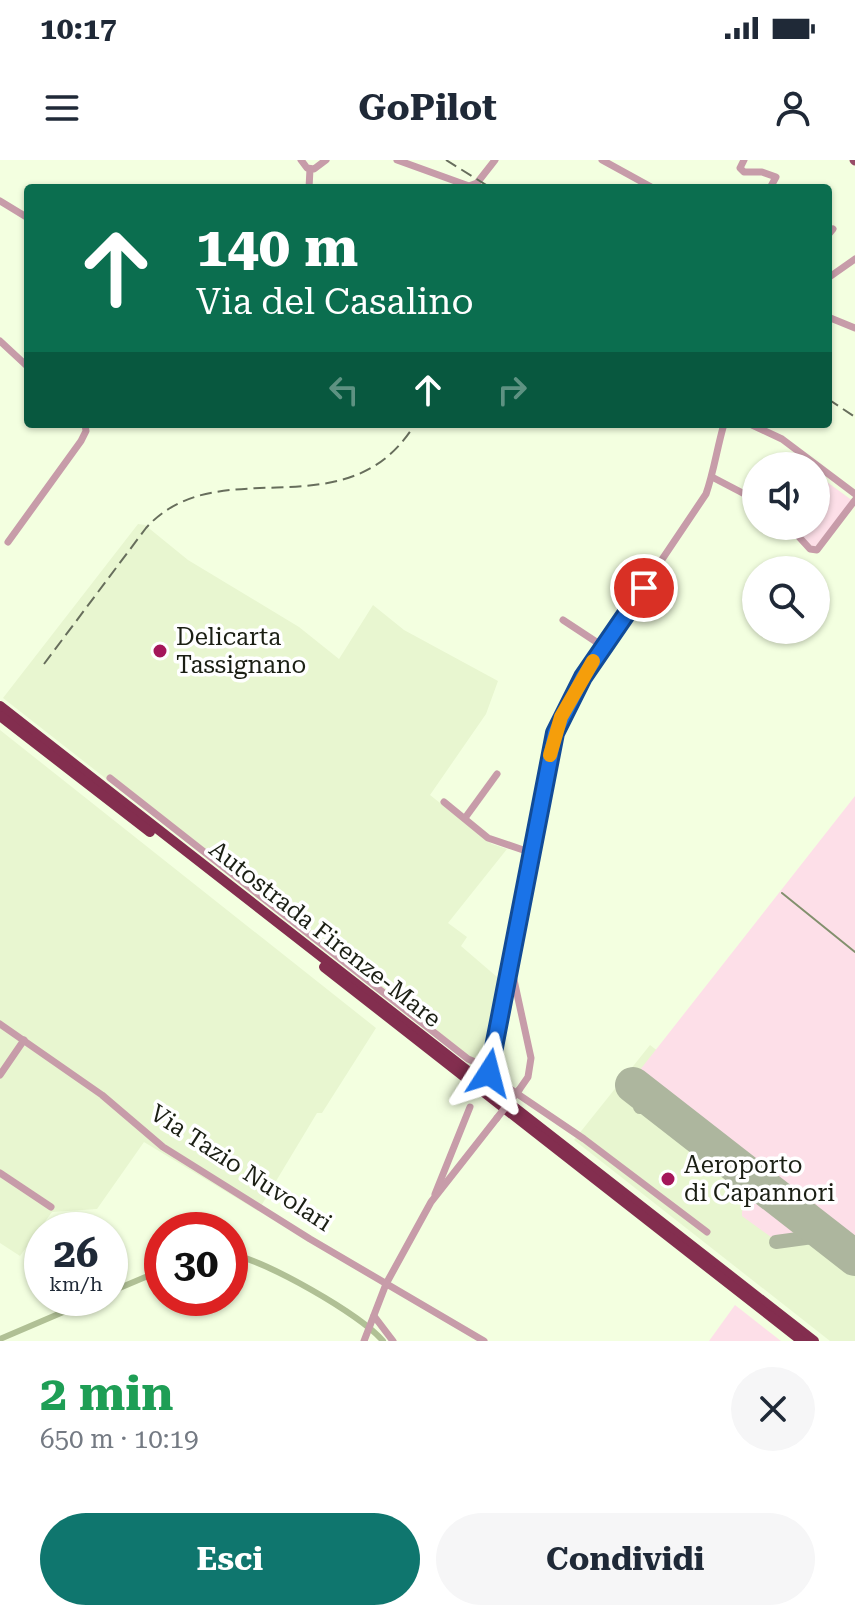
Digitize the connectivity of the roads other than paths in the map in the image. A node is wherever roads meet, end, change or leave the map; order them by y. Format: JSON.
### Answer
{"nodes":[{"id":1,"x":301,"y":160,"type":"edge"},
{"id":2,"x":326,"y":160,"type":"edge"},
{"id":3,"x":397,"y":160,"type":"edge"},
{"id":4,"x":495,"y":160,"type":"edge"},
{"id":5,"x":602,"y":160,"type":"edge"},
{"id":6,"x":744,"y":160,"type":"edge"},
{"id":7,"x":310,"y":169,"type":"junction"},
{"id":8,"x":309,"y":184,"type":"edge"},
{"id":9,"x":463,"y":184,"type":"edge"},
{"id":10,"x":472,"y":184,"type":"edge"},
{"id":11,"x":639,"y":184,"type":"edge"},
{"id":12,"x":772,"y":184,"type":"edge"},
{"id":13,"x":0,"y":201,"type":"edge"},
{"id":14,"x":24,"y":216,"type":"edge"},
{"id":15,"x":855,"y":259,"type":"edge"},
{"id":16,"x":832,"y":275,"type":"edge"},
{"id":17,"x":832,"y":319,"type":"edge"},
{"id":18,"x":855,"y":328,"type":"edge"},
{"id":19,"x":0,"y":341,"type":"edge"},
{"id":20,"x":24,"y":363,"type":"edge"},
{"id":21,"x":86,"y":428,"type":"edge"},
{"id":22,"x":723,"y":428,"type":"edge"},
{"id":23,"x":759,"y":428,"type":"edge"},
{"id":24,"x":712,"y":477,"type":"junction"},
{"id":25,"x":742,"y":493,"type":"edge"},
{"id":26,"x":855,"y":494,"type":"edge"},
{"id":27,"x":855,"y":500,"type":"edge"},
{"id":28,"x":830,"y":533,"type":"edge"},
{"id":29,"x":802,"y":540,"type":"edge"},
{"id":30,"x":825,"y":540,"type":"edge"},
{"id":31,"x":8,"y":542,"type":"dead end"},
{"id":32,"x":563,"y":620,"type":"dead end"},
{"id":33,"x":604,"y":647,"type":"junction"},
{"id":34,"x":0,"y":706,"type":"edge"},
{"id":35,"x":0,"y":716,"type":"edge"},
{"id":36,"x":497,"y":774,"type":"dead end"},
{"id":37,"x":110,"y":778,"type":"dead end"},
{"id":38,"x":444,"y":802,"type":"dead end"},
{"id":39,"x":465,"y":818,"type":"junction"},
{"id":40,"x":532,"y":853,"type":"junction"},
{"id":41,"x":511,"y":966,"type":"junction"},
{"id":42,"x":0,"y":1024,"type":"edge"},
{"id":43,"x":24,"y":1040,"type":"junction"},
{"id":44,"x":489,"y":1068,"type":"junction"},
{"id":45,"x":0,"y":1075,"type":"edge"},
{"id":46,"x":470,"y":1107,"type":"dead end"},
{"id":47,"x":0,"y":1173,"type":"edge"},
{"id":48,"x":431,"y":1202,"type":"junction"},
{"id":49,"x":51,"y":1207,"type":"dead end"},
{"id":50,"x":707,"y":1232,"type":"dead end"},
{"id":51,"x":386,"y":1284,"type":"junction"},
{"id":52,"x":371,"y":1324,"type":"junction"},
{"id":53,"x":364,"y":1341,"type":"edge"},
{"id":54,"x":393,"y":1341,"type":"edge"},
{"id":55,"x":484,"y":1341,"type":"edge"},
{"id":56,"x":802,"y":1341,"type":"edge"},
{"id":57,"x":814,"y":1341,"type":"edge"}],
"edges":[{"from":1,"to":7,"type":"street"},
{"from":2,"to":7,"type":"street"},
{"from":3,"to":9,"type":"street"},
{"from":4,"to":10,"type":"street"},
{"from":5,"to":11,"type":"street"},
{"from":6,"to":12,"type":"street"},
{"from":7,"to":8,"type":"street"},
{"from":13,"to":14,"type":"street"},
{"from":15,"to":16,"type":"street"},
{"from":17,"to":18,"type":"street"},
{"from":19,"to":20,"type":"street"},
{"from":21,"to":31,"type":"street"},
{"from":22,"to":24,"type":"street"},
{"from":23,"to":26,"type":"street"},
{"from":24,"to":25,"type":"street"},
{"from":24,"to":33,"type":"street"},
{"from":27,"to":28,"type":"street"},
{"from":29,"to":30,"type":"street"},
{"from":32,"to":33,"type":"street"},
{"from":33,"to":40,"type":"street"},
{"from":34,"to":57,"type":"highway","name":"Autostrada Firenze-Mare"},
{"from":35,"to":56,"type":"highway","name":"Autostrada Firenze-Mare"},
{"from":36,"to":39,"type":"street"},
{"from":37,"to":44,"type":"street"},
{"from":38,"to":39,"type":"street"},
{"from":39,"to":40,"type":"street"},
{"from":40,"to":41,"type":"street"},
{"from":41,"to":44,"type":"street"},
{"from":41,"to":48,"type":"street","bridge":true},
{"from":42,"to":43,"type":"street","name":"Via Tazio Nuvolari"},
{"from":43,"to":45,"type":"street"},
{"from":43,"to":51,"type":"street","name":"Via Tazio Nuvolari"},
{"from":44,"to":50,"type":"street"},
{"from":46,"to":48,"type":"street"},
{"from":47,"to":49,"type":"street"},
{"from":48,"to":51,"type":"street"},
{"from":51,"to":52,"type":"street"},
{"from":51,"to":55,"type":"street","name":"Via Tazio Nuvolari"},
{"from":52,"to":53,"type":"street"},
{"from":52,"to":54,"type":"street"}]}
